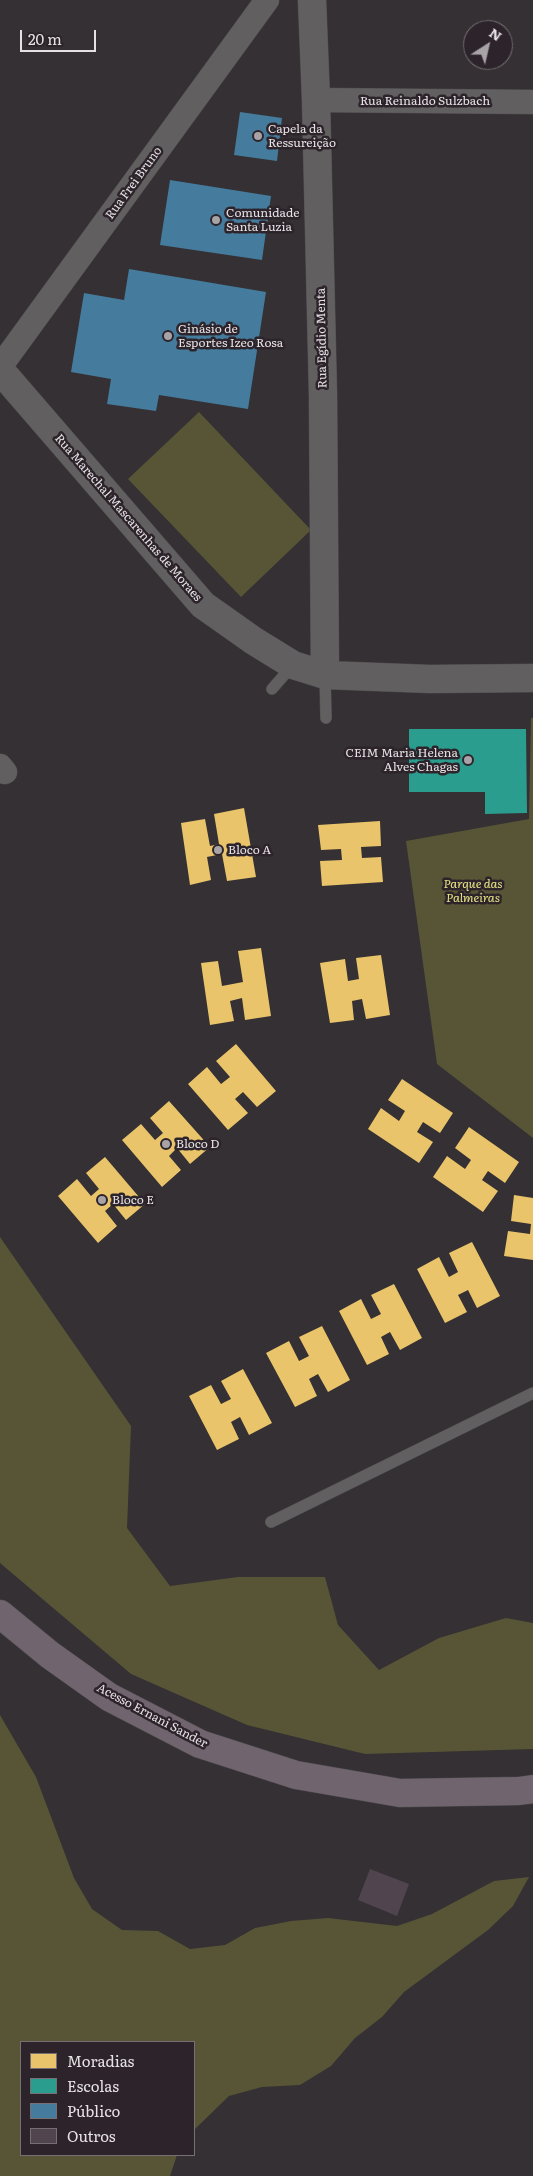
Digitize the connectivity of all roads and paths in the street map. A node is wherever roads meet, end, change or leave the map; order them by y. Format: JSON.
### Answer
{"nodes":[{"id":1,"x":267,"y":0,"type":"edge"},
{"id":2,"x":312,"y":0,"type":"edge"},
{"id":3,"x":316,"y":100,"type":"junction"},
{"id":4,"x":533,"y":102,"type":"edge"},
{"id":5,"x":0,"y":368,"type":"edge"},
{"id":6,"x":293,"y":665,"type":"junction"},
{"id":7,"x":325,"y":675,"type":"junction"},
{"id":8,"x":533,"y":678,"type":"edge"},
{"id":9,"x":272,"y":690,"type":"dead end"},
{"id":10,"x":326,"y":718,"type":"dead end"},
{"id":11,"x":533,"y":1393,"type":"edge"},
{"id":12,"x":271,"y":1522,"type":"dead end"},
{"id":13,"x":0,"y":1614,"type":"edge"},
{"id":14,"x":533,"y":1789,"type":"edge"}],
"edges":[{"from":1,"to":5,"type":"street","name":"Rua Frei Bruno"},
{"from":2,"to":3,"type":"street","name":"Rua Egídio Menta"},
{"from":3,"to":4,"type":"street","name":"Rua Reinaldo Sulzbach"},
{"from":3,"to":7,"type":"street","name":"Rua Egídio Menta"},
{"from":5,"to":6,"type":"street","name":"Rua Marechal Mascarenhas de Moraes"},
{"from":6,"to":7,"type":"street","name":"Rua Marechal Mascarenhas de Moraes"},
{"from":6,"to":9,"type":"lane"},
{"from":7,"to":8,"type":"street","name":"Rua Marechal Mascarenhas de Moraes"},
{"from":7,"to":10,"type":"lane"},
{"from":11,"to":12,"type":"lane"},
{"from":13,"to":14,"type":"highway","name":"Acesso Ernani Sander"}]}
